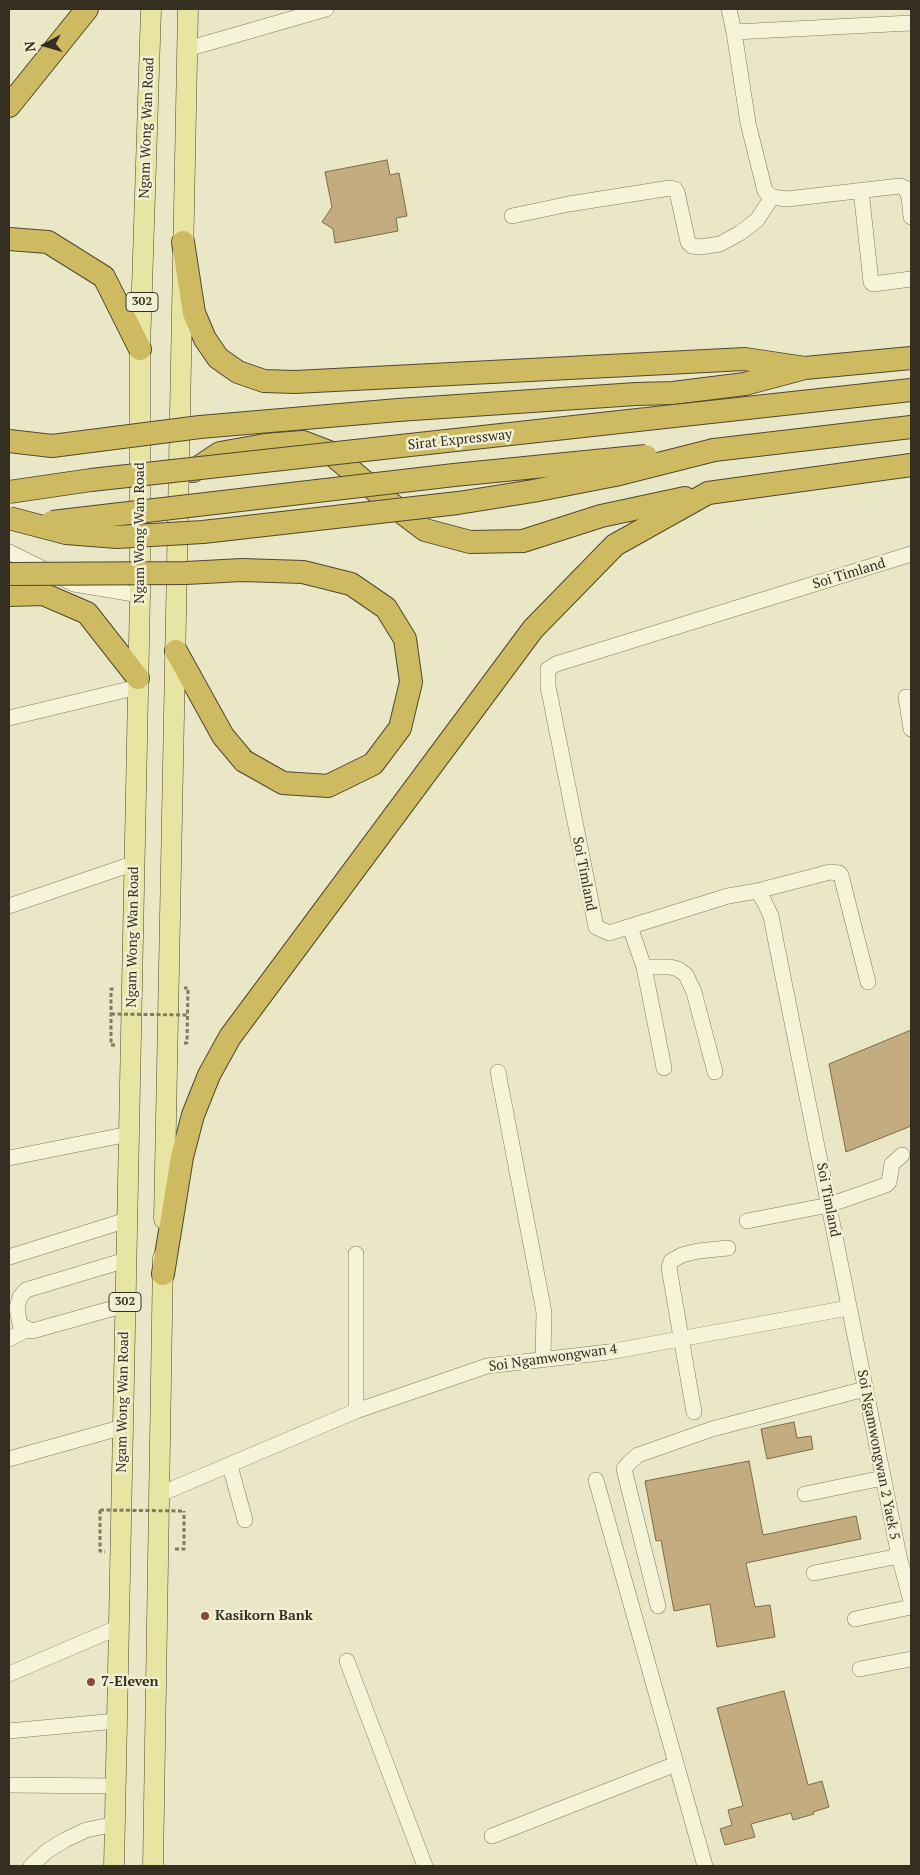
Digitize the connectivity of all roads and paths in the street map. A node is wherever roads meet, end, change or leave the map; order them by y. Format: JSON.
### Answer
{"nodes":[{"id":1,"x":87,"y":9,"type":"edge"},
{"id":2,"x":151,"y":9,"type":"edge"},
{"id":3,"x":188,"y":9,"type":"edge"},
{"id":4,"x":326,"y":9,"type":"edge"},
{"id":5,"x":729,"y":9,"type":"edge"},
{"id":6,"x":911,"y":23,"type":"edge"},
{"id":7,"x":71,"y":29,"type":"junction"},
{"id":8,"x":734,"y":32,"type":"junction"},
{"id":9,"x":187,"y":49,"type":"junction"},
{"id":10,"x":9,"y":90,"type":"edge"},
{"id":11,"x":9,"y":106,"type":"edge"},
{"id":12,"x":861,"y":190,"type":"junction"},
{"id":13,"x":772,"y":197,"type":"junction"},
{"id":14,"x":512,"y":216,"type":"dead end"},
{"id":15,"x":911,"y":217,"type":"edge"},
{"id":16,"x":9,"y":240,"type":"edge"},
{"id":17,"x":183,"y":242,"type":"junction"},
{"id":18,"x":911,"y":279,"type":"edge"},
{"id":19,"x":140,"y":349,"type":"junction"},
{"id":20,"x":911,"y":358,"type":"edge"},
{"id":21,"x":805,"y":368,"type":"junction"},
{"id":22,"x":911,"y":390,"type":"edge"},
{"id":23,"x":911,"y":427,"type":"edge"},
{"id":24,"x":9,"y":441,"type":"edge"},
{"id":25,"x":714,"y":450,"type":"junction"},
{"id":26,"x":911,"y":465,"type":"edge"},
{"id":27,"x":178,"y":481,"type":"junction"},
{"id":28,"x":9,"y":492,"type":"edge"},
{"id":29,"x":708,"y":493,"type":"junction"},
{"id":30,"x":9,"y":518,"type":"edge"},
{"id":31,"x":9,"y":526,"type":"edge"},
{"id":32,"x":9,"y":552,"type":"edge"},
{"id":33,"x":911,"y":554,"type":"edge"},
{"id":34,"x":9,"y":574,"type":"edge"},
{"id":35,"x":9,"y":595,"type":"edge"},
{"id":36,"x":140,"y":595,"type":"junction"},
{"id":37,"x":176,"y":652,"type":"junction"},
{"id":38,"x":138,"y":683,"type":"junction"},
{"id":39,"x":906,"y":698,"type":"dead end"},
{"id":40,"x":9,"y":718,"type":"edge"},
{"id":41,"x":911,"y":729,"type":"edge"},
{"id":42,"x":135,"y":863,"type":"junction"},
{"id":43,"x":757,"y":892,"type":"junction"},
{"id":44,"x":9,"y":906,"type":"edge"},
{"id":45,"x":630,"y":927,"type":"junction"},
{"id":46,"x":644,"y":966,"type":"junction"},
{"id":47,"x":868,"y":982,"type":"dead end"},
{"id":48,"x":111,"y":1014,"type":"dead end"},
{"id":49,"x":188,"y":1015,"type":"dead end"},
{"id":50,"x":664,"y":1068,"type":"dead end"},
{"id":51,"x":498,"y":1072,"type":"dead end"},
{"id":52,"x":715,"y":1072,"type":"dead end"},
{"id":53,"x":129,"y":1134,"type":"junction"},
{"id":54,"x":902,"y":1155,"type":"dead end"},
{"id":55,"x":9,"y":1158,"type":"edge"},
{"id":56,"x":829,"y":1204,"type":"junction"},
{"id":57,"x":127,"y":1220,"type":"junction"},
{"id":58,"x":747,"y":1221,"type":"dead end"},
{"id":59,"x":728,"y":1248,"type":"dead end"},
{"id":60,"x":356,"y":1254,"type":"dead end"},
{"id":61,"x":9,"y":1257,"type":"edge"},
{"id":62,"x":126,"y":1260,"type":"junction"},
{"id":63,"x":162,"y":1274,"type":"junction"},
{"id":64,"x":125,"y":1305,"type":"junction"},
{"id":65,"x":848,"y":1308,"type":"junction"},
{"id":66,"x":28,"y":1330,"type":"junction"},
{"id":67,"x":682,"y":1338,"type":"junction"},
{"id":68,"x":9,"y":1339,"type":"edge"},
{"id":69,"x":543,"y":1358,"type":"junction"},
{"id":70,"x":865,"y":1389,"type":"junction"},
{"id":71,"x":356,"y":1411,"type":"junction"},
{"id":72,"x":694,"y":1412,"type":"dead end"},
{"id":73,"x":123,"y":1427,"type":"junction"},
{"id":74,"x":9,"y":1459,"type":"edge"},
{"id":75,"x":230,"y":1466,"type":"junction"},
{"id":76,"x":883,"y":1478,"type":"junction"},
{"id":77,"x":596,"y":1480,"type":"dead end"},
{"id":78,"x":805,"y":1494,"type":"dead end"},
{"id":79,"x":158,"y":1495,"type":"junction"},
{"id":80,"x":245,"y":1520,"type":"dead end"},
{"id":81,"x":184,"y":1549,"type":"dead end"},
{"id":82,"x":100,"y":1552,"type":"dead end"},
{"id":83,"x":899,"y":1556,"type":"junction"},
{"id":84,"x":814,"y":1573,"type":"dead end"},
{"id":85,"x":911,"y":1601,"type":"edge"},
{"id":86,"x":658,"y":1606,"type":"dead end"},
{"id":87,"x":911,"y":1607,"type":"edge"},
{"id":88,"x":855,"y":1619,"type":"dead end"},
{"id":89,"x":119,"y":1627,"type":"junction"},
{"id":90,"x":911,"y":1659,"type":"edge"},
{"id":91,"x":347,"y":1662,"type":"dead end"},
{"id":92,"x":860,"y":1668,"type":"dead end"},
{"id":93,"x":9,"y":1674,"type":"edge"},
{"id":94,"x":116,"y":1721,"type":"junction"},
{"id":95,"x":9,"y":1731,"type":"edge"},
{"id":96,"x":676,"y":1764,"type":"junction"},
{"id":97,"x":9,"y":1786,"type":"edge"},
{"id":98,"x":115,"y":1786,"type":"junction"},
{"id":99,"x":114,"y":1824,"type":"junction"},
{"id":100,"x":492,"y":1836,"type":"dead end"},
{"id":101,"x":31,"y":1866,"type":"edge"},
{"id":102,"x":114,"y":1866,"type":"edge"},
{"id":103,"x":153,"y":1866,"type":"edge"},
{"id":104,"x":425,"y":1866,"type":"edge"},
{"id":105,"x":705,"y":1866,"type":"edge"}],
"edges":[{"from":1,"to":7,"type":"highway"},
{"from":2,"to":19,"type":"main road","name":"Ngam Wong Wan Road","number":"302"},
{"from":3,"to":9,"type":"main road","number":"302"},
{"from":4,"to":9,"type":"street"},
{"from":5,"to":8,"type":"street"},
{"from":6,"to":8,"type":"street"},
{"from":7,"to":10,"type":"highway"},
{"from":7,"to":11,"type":"highway"},
{"from":8,"to":13,"type":"street"},
{"from":9,"to":17,"type":"main road","number":"302"},
{"from":12,"to":13,"type":"street"},
{"from":12,"to":15,"type":"street"},
{"from":12,"to":18,"type":"street"},
{"from":13,"to":14,"type":"street"},
{"from":16,"to":19,"type":"highway"},
{"from":17,"to":21,"type":"highway"},
{"from":17,"to":27,"type":"main road","number":"302"},
{"from":19,"to":36,"type":"main road","name":"Ngam Wong Wan Road","number":"302"},
{"from":20,"to":21,"type":"highway"},
{"from":21,"to":24,"type":"highway","bridge":true},
{"from":22,"to":28,"type":"highway","name":"Sirat Expressway","bridge":true},
{"from":23,"to":25,"type":"highway"},
{"from":25,"to":30,"type":"highway","bridge":true},
{"from":25,"to":31,"type":"highway","bridge":true},
{"from":26,"to":29,"type":"highway"},
{"from":27,"to":29,"type":"highway"},
{"from":27,"to":37,"type":"main road","number":"302"},
{"from":29,"to":63,"type":"highway"},
{"from":32,"to":36,"type":"street"},
{"from":33,"to":45,"type":"street","name":"Soi Timland"},
{"from":34,"to":37,"type":"highway","bridge":true},
{"from":35,"to":38,"type":"highway"},
{"from":36,"to":38,"type":"main road","name":"Ngam Wong Wan Road","number":"302"},
{"from":37,"to":63,"type":"main road","number":"302"},
{"from":38,"to":40,"type":"street"},
{"from":38,"to":42,"type":"main road","name":"Ngam Wong Wan Road","number":"302"},
{"from":39,"to":41,"type":"street"},
{"from":42,"to":44,"type":"street"},
{"from":42,"to":53,"type":"main road","name":"Ngam Wong Wan Road","number":"302"},
{"from":43,"to":45,"type":"street","name":"Soi Timland"},
{"from":43,"to":47,"type":"street"},
{"from":43,"to":56,"type":"street","name":"Soi Timland"},
{"from":45,"to":46,"type":"street"},
{"from":46,"to":50,"type":"street"},
{"from":46,"to":52,"type":"street"},
{"from":48,"to":49,"type":"path","bridge":true},
{"from":51,"to":69,"type":"street"},
{"from":53,"to":55,"type":"street"},
{"from":53,"to":57,"type":"main road","name":"Ngam Wong Wan Road","number":"302"},
{"from":54,"to":56,"type":"street"},
{"from":56,"to":58,"type":"street"},
{"from":56,"to":65,"type":"street","name":"Soi Timland"},
{"from":57,"to":61,"type":"street"},
{"from":57,"to":62,"type":"main road","name":"Ngam Wong Wan Road","number":"302"},
{"from":59,"to":67,"type":"street"},
{"from":60,"to":71,"type":"street"},
{"from":62,"to":64,"type":"main road","name":"Ngam Wong Wan Road","number":"302"},
{"from":62,"to":66,"type":"street"},
{"from":63,"to":79,"type":"main road","number":"302"},
{"from":64,"to":66,"type":"street"},
{"from":64,"to":73,"type":"main road","name":"Ngam Wong Wan Road","number":"302"},
{"from":65,"to":67,"type":"street","name":"Soi Ngamwongwan 4"},
{"from":65,"to":70,"type":"street","name":"Soi Ngamwongwan 2 Yaek 5"},
{"from":66,"to":68,"type":"street"},
{"from":67,"to":69,"type":"street","name":"Soi Ngamwongwan 4"},
{"from":67,"to":72,"type":"street"},
{"from":69,"to":71,"type":"street","name":"Soi Ngamwongwan 4"},
{"from":70,"to":76,"type":"street","name":"Soi Ngamwongwan 2 Yaek 5"},
{"from":70,"to":86,"type":"street"},
{"from":71,"to":75,"type":"street","name":"Soi Ngamwongwan 4"},
{"from":73,"to":74,"type":"street"},
{"from":73,"to":89,"type":"main road","name":"Ngam Wong Wan Road","number":"302"},
{"from":75,"to":79,"type":"street","name":"Soi Ngamwongwan 4"},
{"from":75,"to":80,"type":"street"},
{"from":76,"to":78,"type":"street"},
{"from":76,"to":83,"type":"street","name":"Soi Ngamwongwan 2 Yaek 5"},
{"from":77,"to":96,"type":"street"},
{"from":79,"to":103,"type":"main road","number":"302"},
{"from":81,"to":82,"type":"path","bridge":true},
{"from":83,"to":84,"type":"street"},
{"from":83,"to":85,"type":"street","name":"Soi Ngamwongwan 2 Yaek 5"},
{"from":87,"to":88,"type":"street"},
{"from":89,"to":93,"type":"street"},
{"from":89,"to":94,"type":"main road","name":"Ngam Wong Wan Road","number":"302"},
{"from":90,"to":92,"type":"street"},
{"from":91,"to":104,"type":"street"},
{"from":94,"to":95,"type":"street"},
{"from":94,"to":98,"type":"main road","name":"Ngam Wong Wan Road","number":"302"},
{"from":96,"to":100,"type":"street"},
{"from":96,"to":105,"type":"street"},
{"from":97,"to":98,"type":"street"},
{"from":98,"to":99,"type":"main road","name":"Ngam Wong Wan Road","number":"302"},
{"from":99,"to":101,"type":"street"},
{"from":99,"to":102,"type":"main road","name":"Ngam Wong Wan Road","number":"302"}]}
